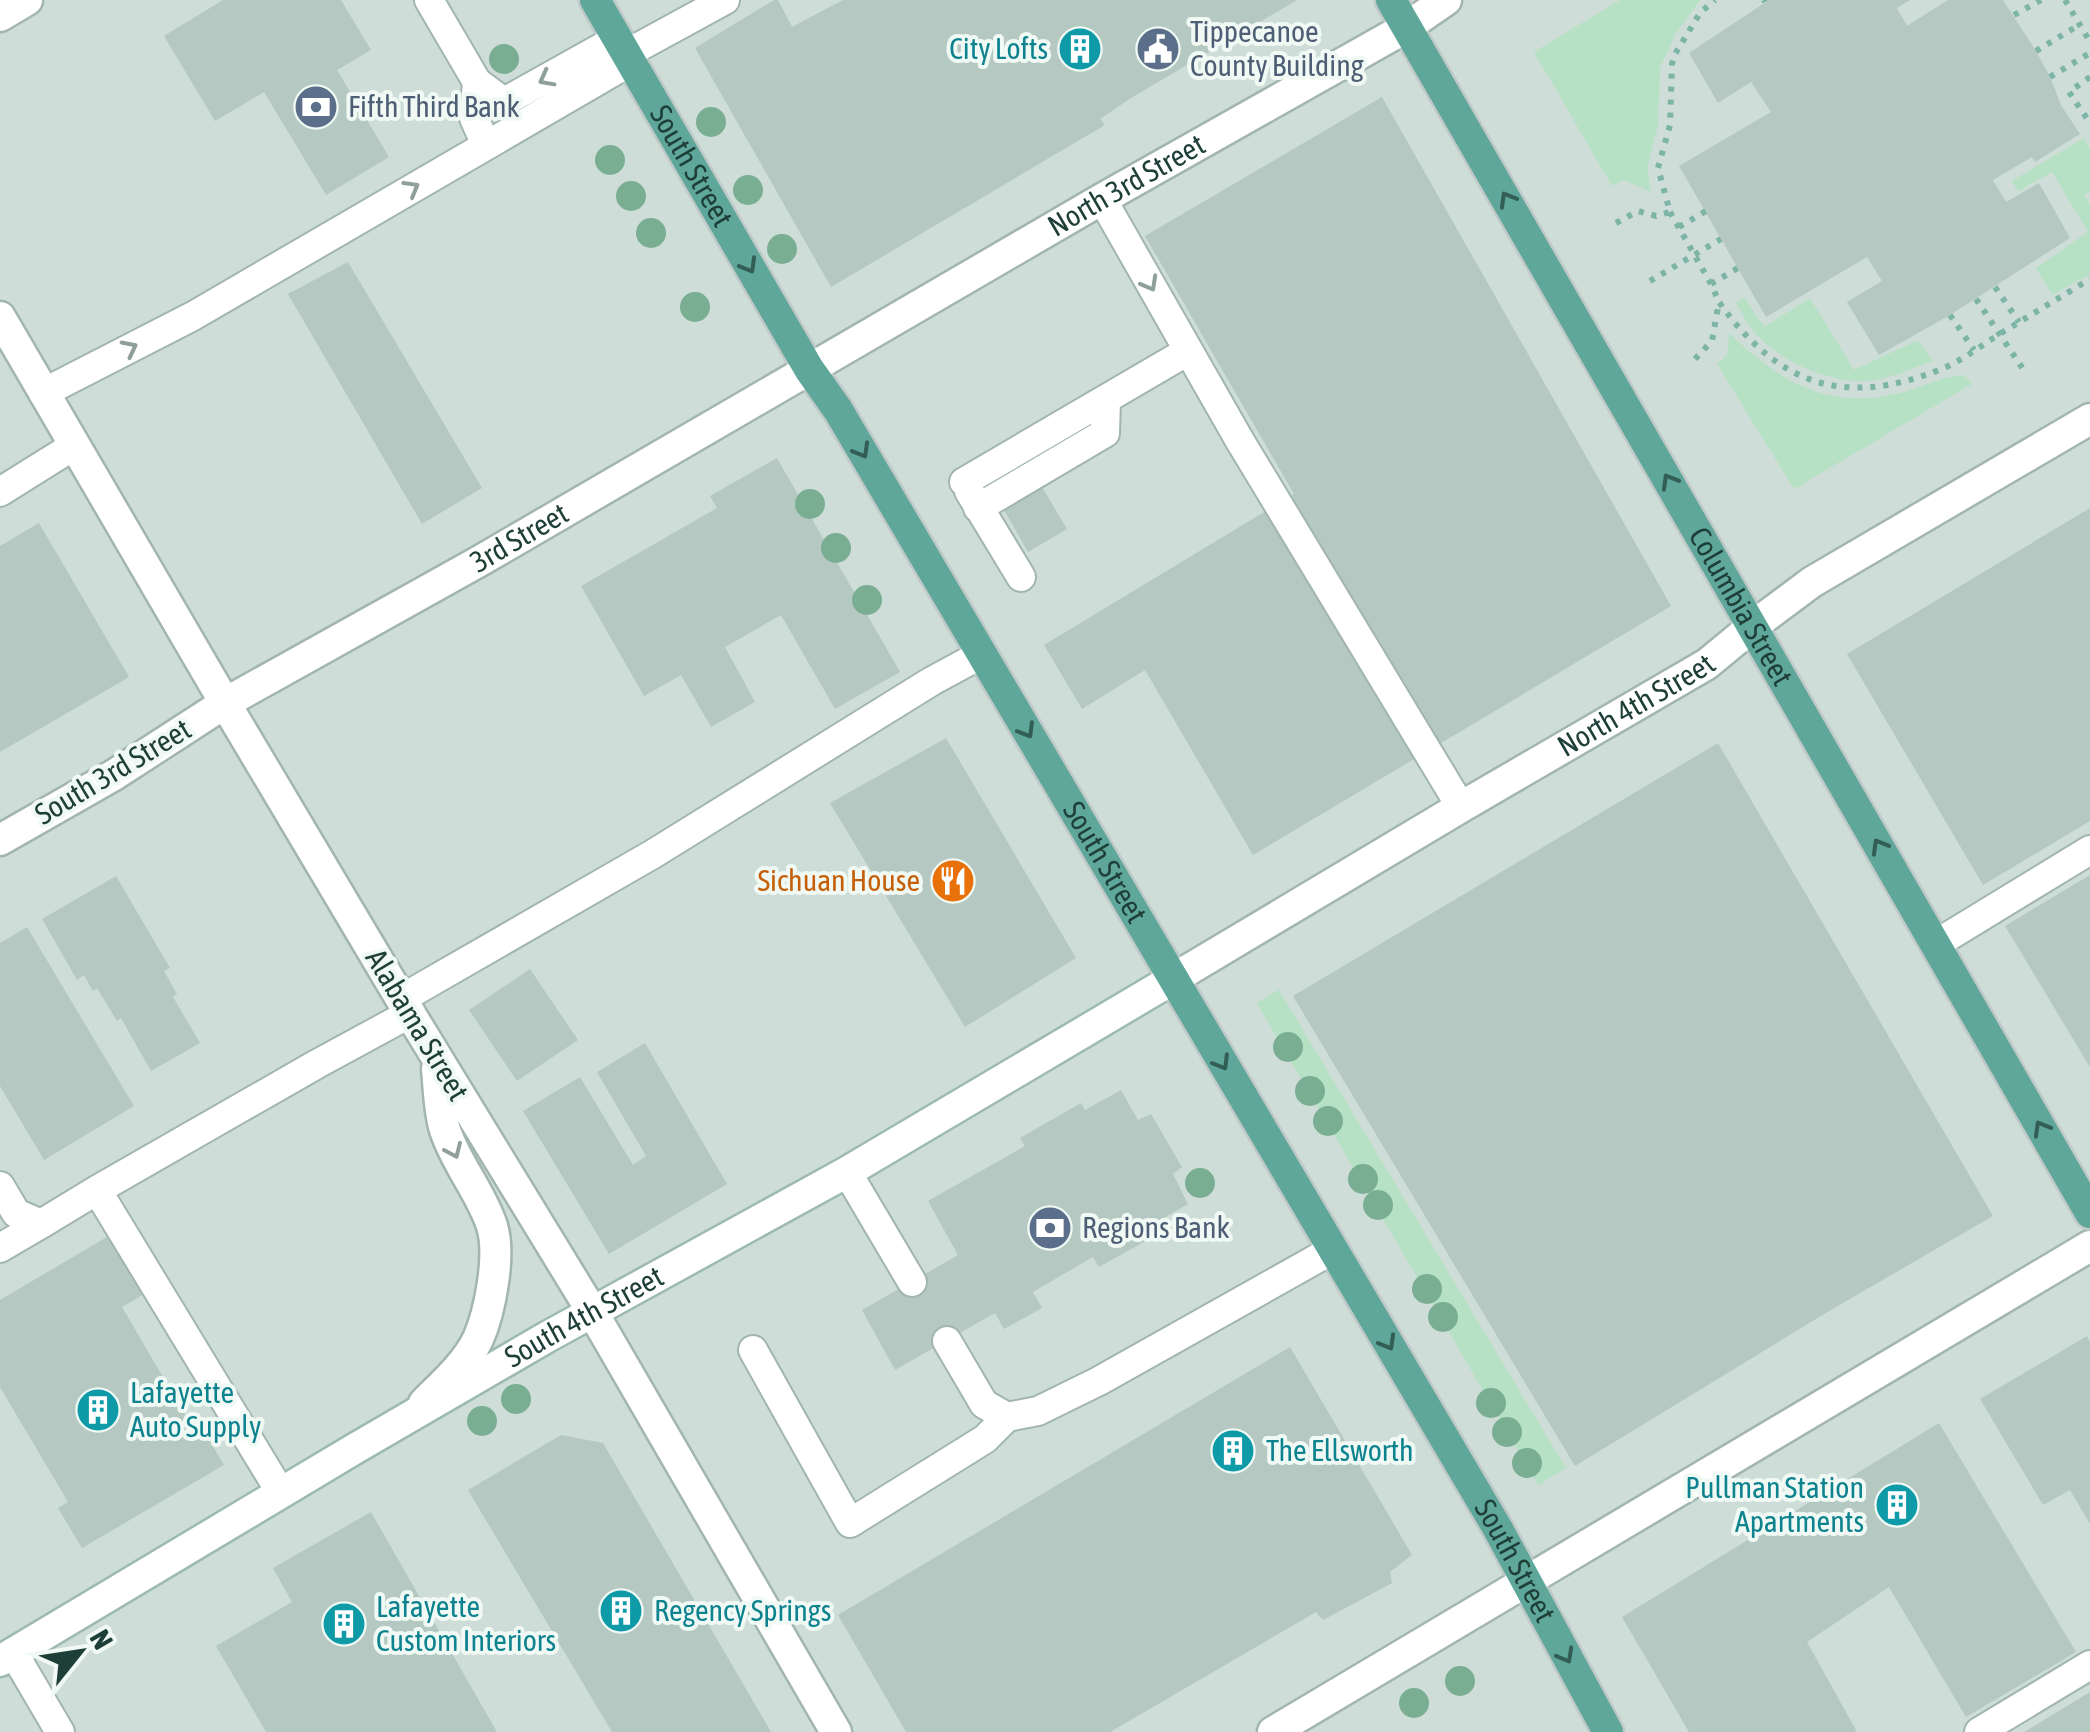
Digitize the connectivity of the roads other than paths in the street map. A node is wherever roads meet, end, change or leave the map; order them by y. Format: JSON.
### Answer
{"nodes":[{"id":1,"x":27,"y":0,"type":"edge"},
{"id":2,"x":429,"y":0,"type":"edge"},
{"id":3,"x":596,"y":0,"type":"edge"},
{"id":4,"x":725,"y":0,"type":"edge"},
{"id":5,"x":1391,"y":0,"type":"edge"},
{"id":6,"x":1446,"y":0,"type":"edge"},
{"id":7,"x":0,"y":16,"type":"edge"},
{"id":8,"x":1408,"y":27,"type":"junction"},
{"id":9,"x":624,"y":52,"type":"junction"},
{"id":10,"x":476,"y":82,"type":"junction"},
{"id":11,"x":486,"y":145,"type":"junction"},
{"id":12,"x":1102,"y":199,"type":"junction"},
{"id":13,"x":2,"y":326,"type":"edge"},
{"id":14,"x":1188,"y":350,"type":"junction"},
{"id":15,"x":808,"y":369,"type":"junction"},
{"id":16,"x":43,"y":393,"type":"junction"},
{"id":17,"x":1106,"y":400,"type":"junction"},
{"id":18,"x":2090,"y":419,"type":"edge"},
{"id":19,"x":76,"y":445,"type":"junction"},
{"id":20,"x":0,"y":492,"type":"edge"},
{"id":21,"x":978,"y":508,"type":"junction"},
{"id":22,"x":1021,"y":577,"type":"dead end"},
{"id":23,"x":1753,"y":626,"type":"junction"},
{"id":24,"x":982,"y":654,"type":"junction"},
{"id":25,"x":226,"y":703,"type":"junction"},
{"id":26,"x":1461,"y":807,"type":"junction"},
{"id":27,"x":0,"y":840,"type":"edge"},
{"id":28,"x":2090,"y":850,"type":"edge"},
{"id":29,"x":1936,"y":944,"type":"junction"},
{"id":30,"x":1173,"y":979,"type":"junction"},
{"id":31,"x":406,"y":1006,"type":"junction"},
{"id":32,"x":435,"y":1056,"type":"junction"},
{"id":33,"x":847,"y":1172,"type":"junction"},
{"id":34,"x":0,"y":1186,"type":"edge"},
{"id":35,"x":97,"y":1190,"type":"junction"},
{"id":36,"x":2090,"y":1212,"type":"edge"},
{"id":37,"x":41,"y":1224,"type":"junction"},
{"id":38,"x":2090,"y":1246,"type":"edge"},
{"id":39,"x":0,"y":1248,"type":"edge"},
{"id":40,"x":1334,"y":1250,"type":"junction"},
{"id":41,"x":912,"y":1282,"type":"dead end"},
{"id":42,"x":593,"y":1313,"type":"junction"},
{"id":43,"x":946,"y":1341,"type":"dead end"},
{"id":44,"x":753,"y":1350,"type":"dead end"},
{"id":45,"x":409,"y":1417,"type":"junction"},
{"id":46,"x":1007,"y":1417,"type":"junction"},
{"id":47,"x":281,"y":1493,"type":"junction"},
{"id":48,"x":1526,"y":1579,"type":"junction"},
{"id":49,"x":7,"y":1656,"type":"edge"},
{"id":50,"x":2090,"y":1665,"type":"edge"},
{"id":51,"x":60,"y":1732,"type":"edge"},
{"id":52,"x":836,"y":1732,"type":"edge"},
{"id":53,"x":1273,"y":1732,"type":"edge"},
{"id":54,"x":1608,"y":1732,"type":"edge"},
{"id":55,"x":1979,"y":1732,"type":"edge"}],
"edges":[{"from":1,"to":7,"type":"street"},
{"from":2,"to":10,"type":"lane"},
{"from":3,"to":9,"type":"main road","name":"South Street"},
{"from":4,"to":9,"type":"lane"},
{"from":5,"to":8,"type":"main road","name":"Columbia Street"},
{"from":6,"to":8,"type":"street","name":"North 3rd Street"},
{"from":8,"to":12,"type":"street","name":"North 3rd Street"},
{"from":23,"to":8,"type":"main road","name":"Columbia Street","one_way":true},
{"from":9,"to":10,"type":"lane","one_way":true},
{"from":9,"to":11,"type":"lane"},
{"from":9,"to":15,"type":"main road","name":"South Street","one_way":true},
{"from":10,"to":11,"type":"lane"},
{"from":16,"to":11,"type":"lane","one_way":true},
{"from":12,"to":14,"type":"lane","one_way":true},
{"from":12,"to":15,"type":"street","name":"North 3rd Street"},
{"from":13,"to":16,"type":"street","name":"Alabama Street"},
{"from":14,"to":17,"type":"lane"},
{"from":14,"to":26,"type":"lane"},
{"from":15,"to":24,"type":"main road","name":"South Street","one_way":true},
{"from":15,"to":25,"type":"street","name":"3rd Street"},
{"from":16,"to":19,"type":"street","name":"Alabama Street"},
{"from":17,"to":21,"type":"lane"},
{"from":17,"to":21,"type":"lane"},
{"from":18,"to":23,"type":"street","name":"North 4th Street"},
{"from":19,"to":20,"type":"lane"},
{"from":19,"to":25,"type":"street","name":"Alabama Street"},
{"from":21,"to":22,"type":"lane"},
{"from":23,"to":26,"type":"street","name":"North 4th Street"},
{"from":29,"to":23,"type":"main road","name":"Columbia Street","one_way":true},
{"from":24,"to":30,"type":"main road","name":"South Street","one_way":true},
{"from":24,"to":31,"type":"lane"},
{"from":25,"to":27,"type":"street","name":"South 3rd Street"},
{"from":25,"to":31,"type":"street","name":"Alabama Street"},
{"from":26,"to":30,"type":"street","name":"North 4th Street"},
{"from":28,"to":29,"type":"lane"},
{"from":36,"to":29,"type":"main road","name":"Columbia Street","one_way":true},
{"from":30,"to":33,"type":"street","name":"South 4th Street"},
{"from":30,"to":40,"type":"main road","name":"South Street","one_way":true},
{"from":31,"to":32,"type":"street","name":"Alabama Street"},
{"from":31,"to":35,"type":"lane"},
{"from":32,"to":42,"type":"street","name":"Alabama Street"},
{"from":32,"to":45,"type":"street","one_way":true},
{"from":33,"to":41,"type":"lane"},
{"from":33,"to":42,"type":"street","name":"South 4th Street"},
{"from":34,"to":37,"type":"lane"},
{"from":35,"to":37,"type":"lane"},
{"from":35,"to":47,"type":"lane"},
{"from":37,"to":39,"type":"lane"},
{"from":38,"to":48,"type":"street"},
{"from":40,"to":46,"type":"lane"},
{"from":40,"to":48,"type":"main road","name":"South Street","one_way":true},
{"from":42,"to":45,"type":"street","name":"South 4th Street"},
{"from":42,"to":52,"type":"street","name":"Alabama Street"},
{"from":43,"to":46,"type":"lane"},
{"from":44,"to":46,"type":"lane"},
{"from":45,"to":47,"type":"street","name":"South 4th Street"},
{"from":47,"to":49,"type":"street","name":"South 4th Street"},
{"from":48,"to":53,"type":"street"},
{"from":48,"to":54,"type":"main road","name":"South Street","one_way":true},
{"from":49,"to":51,"type":"lane"},
{"from":50,"to":55,"type":"lane"}]}
